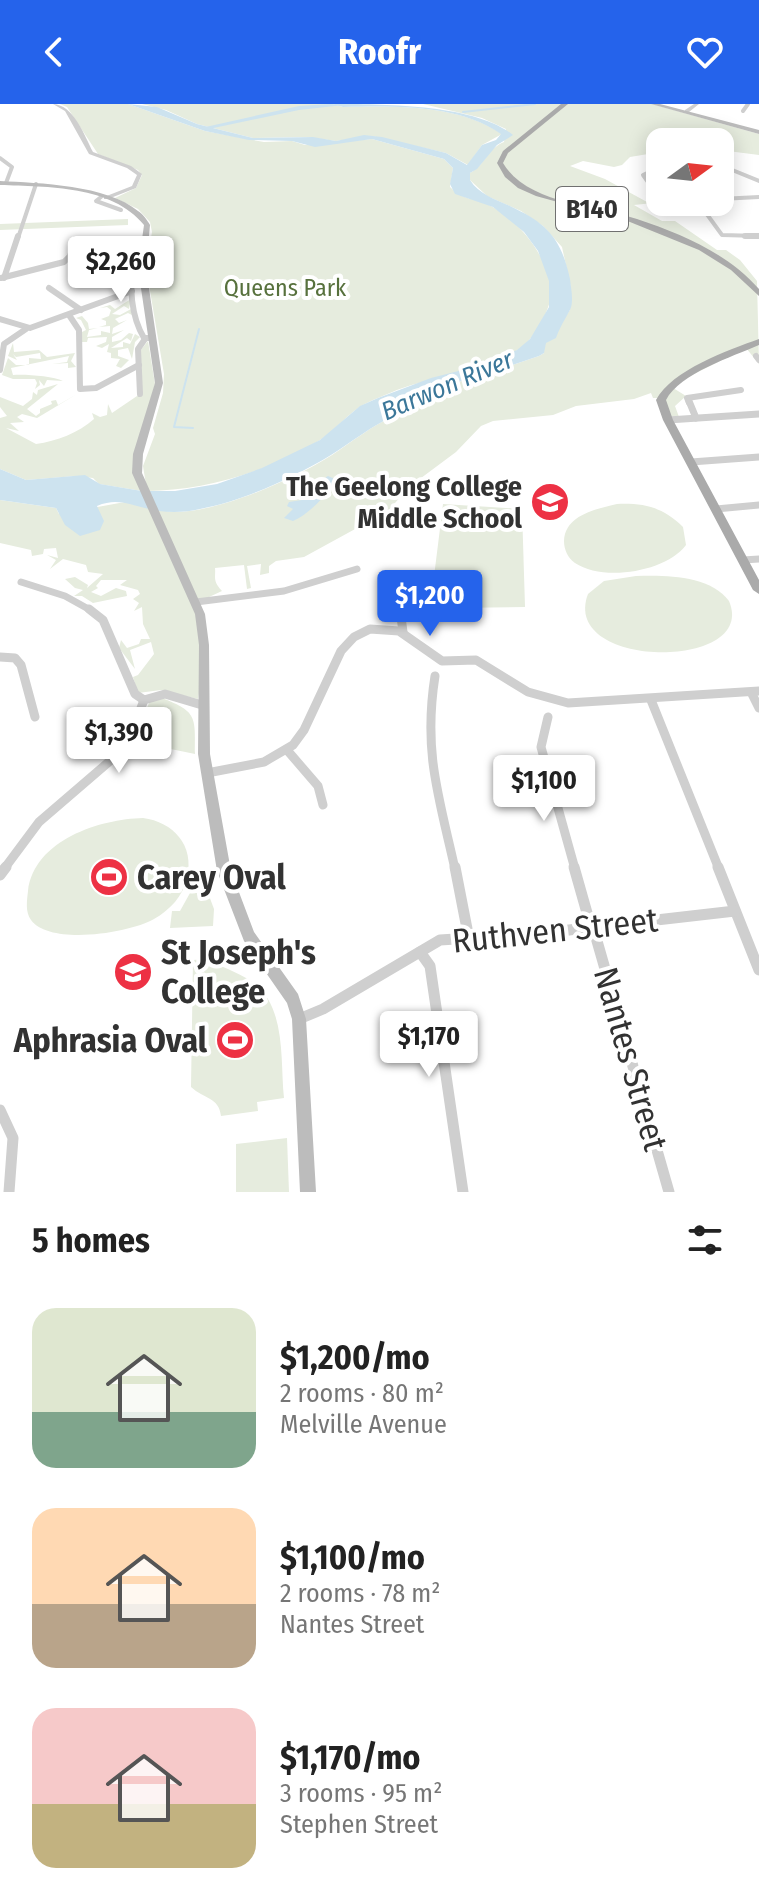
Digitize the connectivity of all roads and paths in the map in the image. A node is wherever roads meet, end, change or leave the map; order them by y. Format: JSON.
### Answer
{"nodes":[{"id":1,"x":55,"y":104,"type":"edge"},
{"id":2,"x":565,"y":104,"type":"edge"},
{"id":3,"x":657,"y":104,"type":"edge"},
{"id":4,"x":697,"y":104,"type":"edge"},
{"id":5,"x":748,"y":104,"type":"edge"},
{"id":6,"x":684,"y":109,"type":"edge"},
{"id":7,"x":743,"y":111,"type":"dead end"},
{"id":8,"x":743,"y":127,"type":"junction"},
{"id":9,"x":759,"y":132,"type":"edge"},
{"id":10,"x":0,"y":158,"type":"edge"},
{"id":11,"x":734,"y":170,"type":"edge"},
{"id":12,"x":759,"y":181,"type":"edge"},
{"id":13,"x":3,"y":183,"type":"edge"},
{"id":14,"x":36,"y":184,"type":"junction"},
{"id":15,"x":104,"y":197,"type":"junction"},
{"id":16,"x":759,"y":197,"type":"edge"},
{"id":17,"x":734,"y":198,"type":"edge"},
{"id":18,"x":121,"y":210,"type":"dead end"},
{"id":19,"x":708,"y":216,"type":"edge"},
{"id":20,"x":758,"y":236,"type":"edge"},
{"id":21,"x":75,"y":239,"type":"dead end"},
{"id":22,"x":0,"y":253,"type":"edge"},
{"id":23,"x":12,"y":253,"type":"junction"},
{"id":24,"x":142,"y":260,"type":"junction"},
{"id":25,"x":2,"y":278,"type":"edge"},
{"id":26,"x":49,"y":288,"type":"dead end"},
{"id":27,"x":132,"y":293,"type":"junction"},
{"id":28,"x":759,"y":294,"type":"edge"},
{"id":29,"x":81,"y":310,"type":"junction"},
{"id":30,"x":69,"y":315,"type":"junction"},
{"id":31,"x":0,"y":319,"type":"edge"},
{"id":32,"x":26,"y":329,"type":"junction"},
{"id":33,"x":149,"y":338,"type":"junction"},
{"id":34,"x":759,"y":342,"type":"edge"},
{"id":35,"x":135,"y":364,"type":"junction"},
{"id":36,"x":0,"y":370,"type":"edge"},
{"id":37,"x":741,"y":390,"type":"dead end"},
{"id":38,"x":140,"y":394,"type":"dead end"},
{"id":39,"x":759,"y":414,"type":"edge"},
{"id":40,"x":696,"y":418,"type":"junction"},
{"id":41,"x":668,"y":420,"type":"junction"},
{"id":42,"x":759,"y":457,"type":"edge"},
{"id":43,"x":691,"y":462,"type":"junction"},
{"id":44,"x":759,"y":505,"type":"edge"},
{"id":45,"x":716,"y":509,"type":"junction"},
{"id":46,"x":759,"y":559,"type":"edge"},
{"id":47,"x":743,"y":560,"type":"junction"},
{"id":48,"x":357,"y":569,"type":"dead end"},
{"id":49,"x":397,"y":581,"type":"dead end"},
{"id":50,"x":21,"y":582,"type":"dead end"},
{"id":51,"x":759,"y":590,"type":"edge"},
{"id":52,"x":196,"y":602,"type":"junction"},
{"id":53,"x":403,"y":632,"type":"junction"},
{"id":54,"x":0,"y":657,"type":"edge"},
{"id":55,"x":435,"y":676,"type":"dead end"},
{"id":56,"x":755,"y":691,"type":"edge"},
{"id":57,"x":144,"y":700,"type":"junction"},
{"id":58,"x":651,"y":700,"type":"junction"},
{"id":59,"x":202,"y":705,"type":"junction"},
{"id":60,"x":759,"y":708,"type":"edge"},
{"id":61,"x":35,"y":717,"type":"dead end"},
{"id":62,"x":548,"y":717,"type":"dead end"},
{"id":63,"x":287,"y":750,"type":"junction"},
{"id":64,"x":207,"y":773,"type":"junction"},
{"id":65,"x":323,"y":805,"type":"dead end"},
{"id":66,"x":0,"y":875,"type":"edge"},
{"id":67,"x":735,"y":911,"type":"junction"},
{"id":68,"x":592,"y":927,"type":"junction"},
{"id":69,"x":469,"y":939,"type":"junction"},
{"id":70,"x":420,"y":952,"type":"junction"},
{"id":71,"x":759,"y":970,"type":"edge"},
{"id":72,"x":299,"y":1019,"type":"junction"},
{"id":73,"x":0,"y":1110,"type":"edge"},
{"id":74,"x":9,"y":1192,"type":"edge"},
{"id":75,"x":308,"y":1192,"type":"edge"},
{"id":76,"x":463,"y":1192,"type":"edge"},
{"id":77,"x":669,"y":1192,"type":"edge"}],
"edges":[{"from":1,"to":15,"type":"street"},
{"from":2,"to":28,"type":"main road","number":"B140"},
{"from":3,"to":6,"type":"main road"},
{"from":4,"to":6,"type":"street"},
{"from":5,"to":7,"type":"street"},
{"from":6,"to":8,"type":"main road"},
{"from":6,"to":8,"type":"main road"},
{"from":8,"to":9,"type":"main road"},
{"from":10,"to":13,"type":"street"},
{"from":11,"to":12,"type":"street"},
{"from":13,"to":14,"type":"main road"},
{"from":14,"to":15,"type":"main road"},
{"from":14,"to":23,"type":"street"},
{"from":15,"to":18,"type":"street"},
{"from":15,"to":24,"type":"main road"},
{"from":16,"to":17,"type":"street"},
{"from":19,"to":20,"type":"street"},
{"from":21,"to":25,"type":"street"},
{"from":22,"to":23,"type":"street"},
{"from":23,"to":25,"type":"street"},
{"from":24,"to":27,"type":"street"},
{"from":24,"to":33,"type":"main road"},
{"from":26,"to":29,"type":"street"},
{"from":27,"to":29,"type":"street"},
{"from":27,"to":33,"type":"street"},
{"from":29,"to":30,"type":"street"},
{"from":30,"to":32,"type":"street"},
{"from":30,"to":35,"type":"street"},
{"from":31,"to":32,"type":"street"},
{"from":32,"to":36,"type":"street"},
{"from":33,"to":35,"type":"street"},
{"from":33,"to":52,"type":"main road"},
{"from":34,"to":41,"type":"main road"},
{"from":35,"to":38,"type":"street"},
{"from":37,"to":40,"type":"street"},
{"from":39,"to":40,"type":"street"},
{"from":40,"to":41,"type":"street"},
{"from":41,"to":43,"type":"main road"},
{"from":42,"to":43,"type":"street"},
{"from":43,"to":45,"type":"main road"},
{"from":44,"to":45,"type":"street"},
{"from":45,"to":47,"type":"main road"},
{"from":46,"to":47,"type":"street"},
{"from":47,"to":51,"type":"main road"},
{"from":48,"to":52,"type":"street"},
{"from":49,"to":53,"type":"street"},
{"from":50,"to":57,"type":"street"},
{"from":52,"to":59,"type":"main road"},
{"from":53,"to":58,"type":"street"},
{"from":53,"to":63,"type":"street"},
{"from":54,"to":61,"type":"street"},
{"from":55,"to":69,"type":"street"},
{"from":56,"to":58,"type":"street"},
{"from":56,"to":60,"type":"street"},
{"from":57,"to":59,"type":"street"},
{"from":57,"to":66,"type":"street"},
{"from":58,"to":67,"type":"street"},
{"from":59,"to":64,"type":"main road"},
{"from":62,"to":68,"type":"street","name":"Nantes Street"},
{"from":63,"to":64,"type":"street"},
{"from":63,"to":65,"type":"street"},
{"from":64,"to":72,"type":"main road"},
{"from":67,"to":68,"type":"street","name":"Ruthven Street"},
{"from":67,"to":71,"type":"street"},
{"from":68,"to":69,"type":"street","name":"Ruthven Street"},
{"from":68,"to":77,"type":"street","name":"Nantes Street"},
{"from":69,"to":70,"type":"street","name":"Ruthven Street"},
{"from":70,"to":72,"type":"street","name":"Ruthven Street"},
{"from":70,"to":76,"type":"street"},
{"from":72,"to":75,"type":"main road"},
{"from":73,"to":74,"type":"street"}]}
